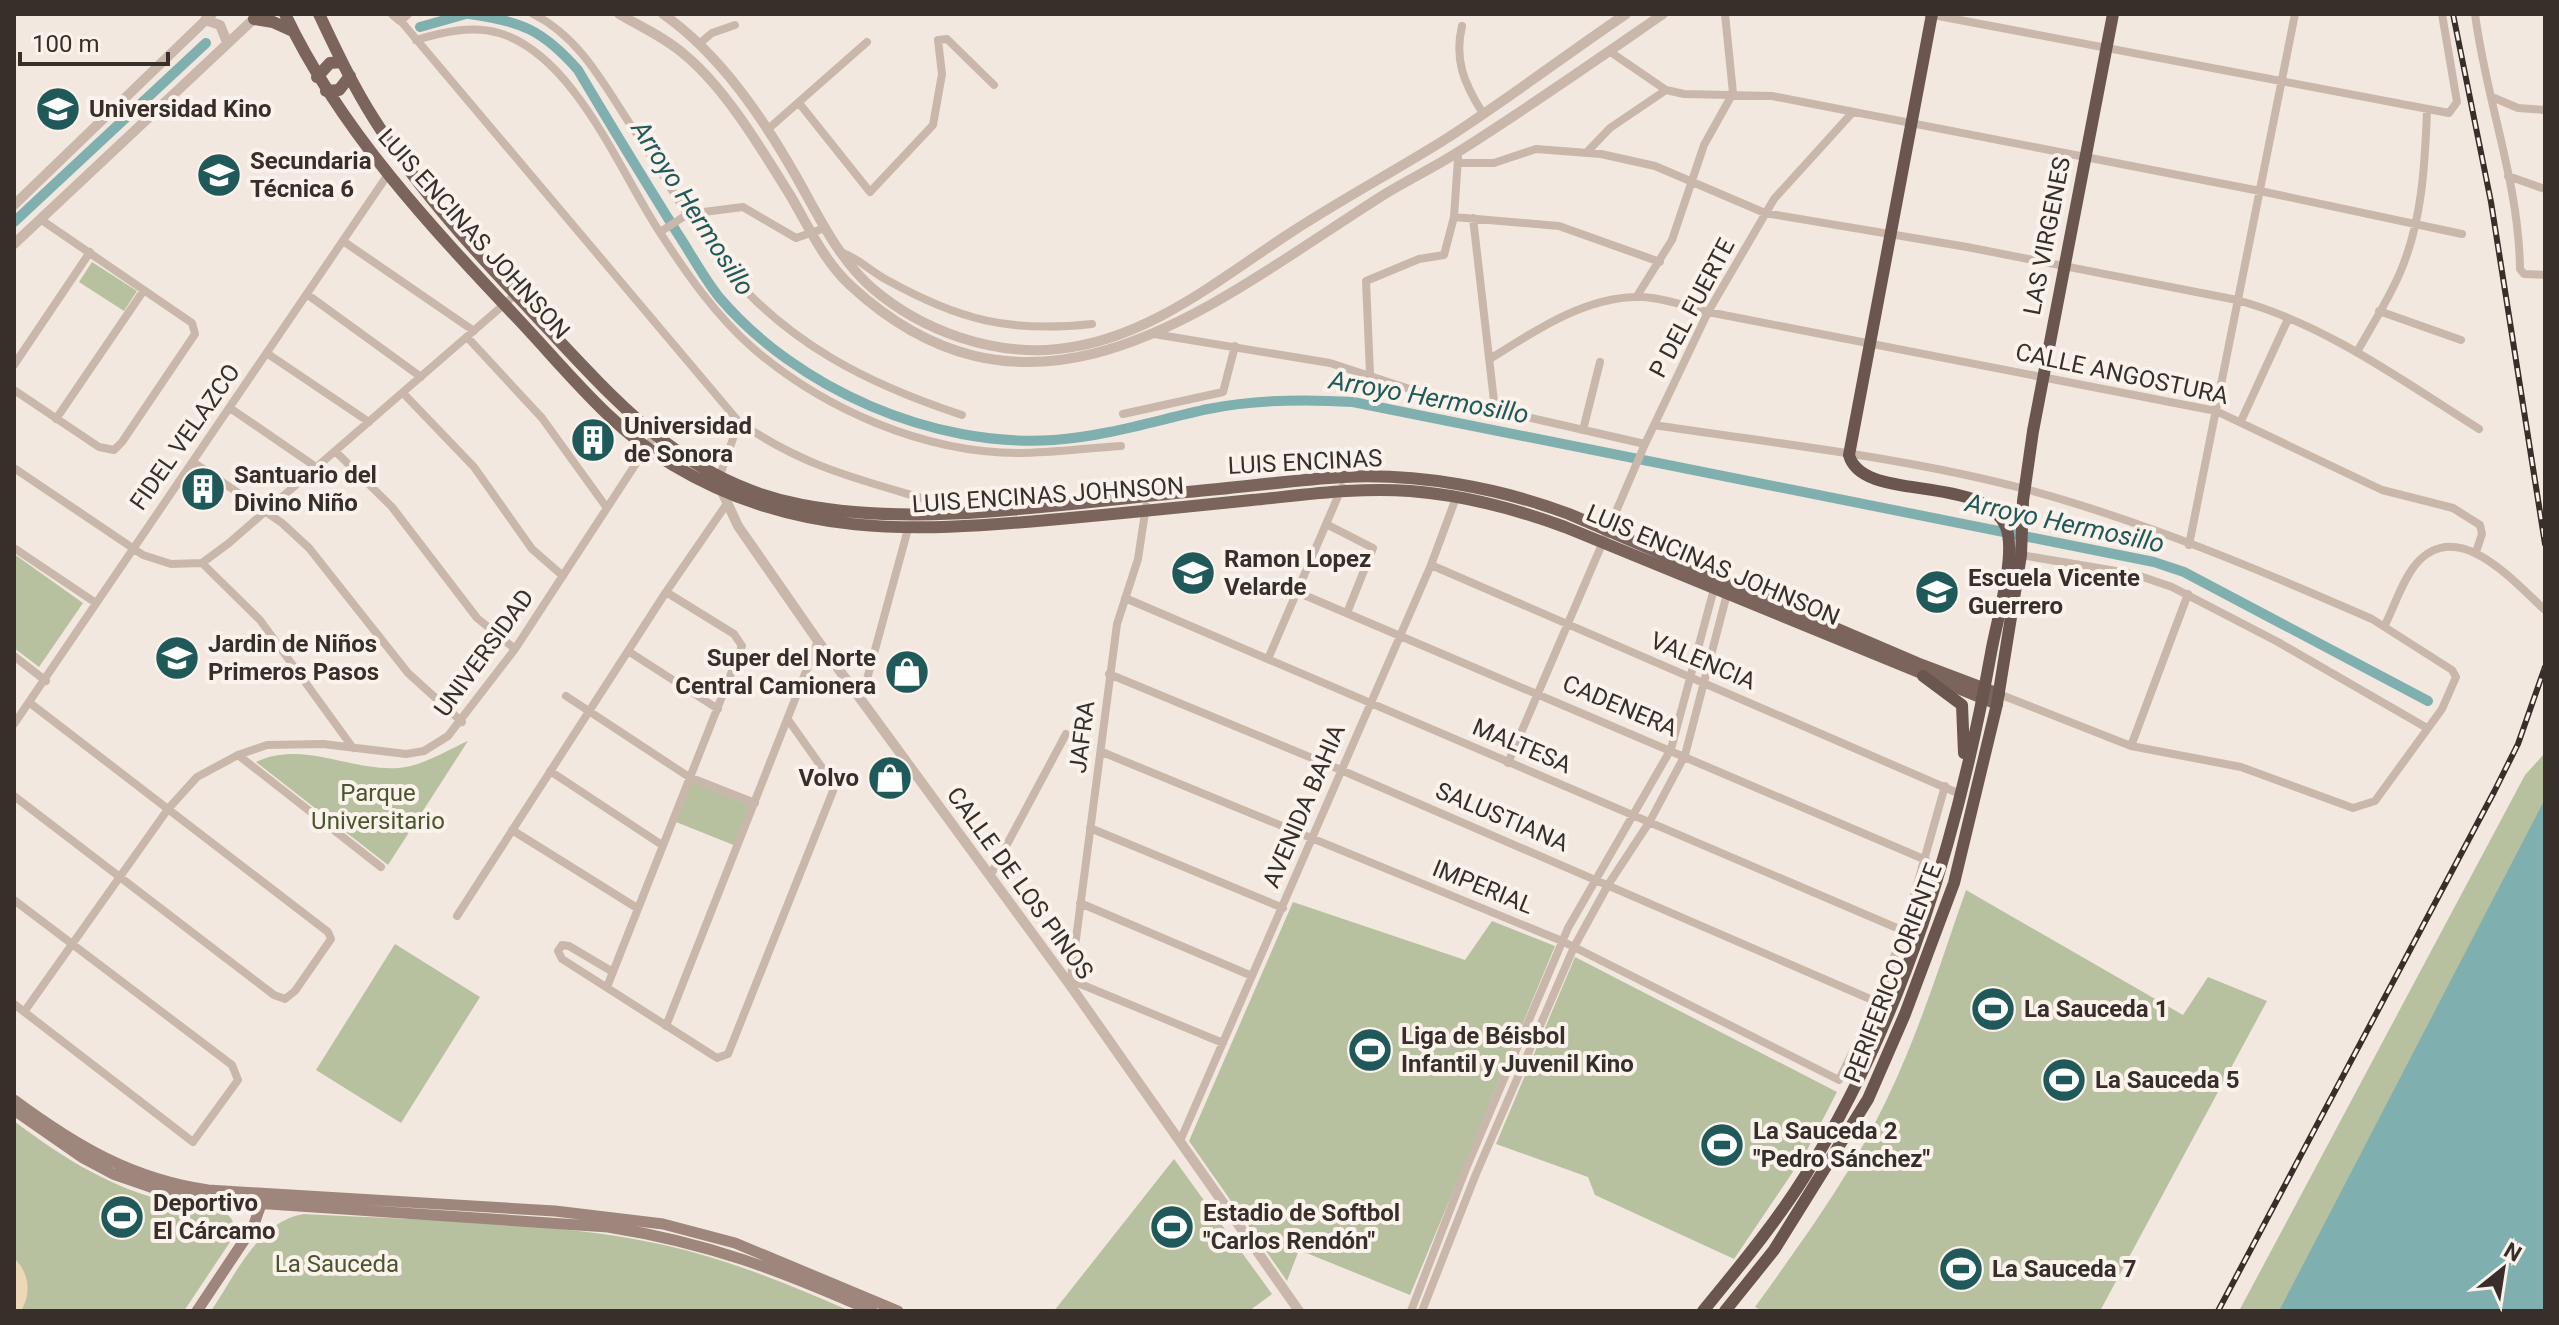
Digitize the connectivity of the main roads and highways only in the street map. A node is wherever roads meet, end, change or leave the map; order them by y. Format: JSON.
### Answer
{"nodes":[{"id":1,"x":285,"y":14,"type":"edge"},
{"id":2,"x":319,"y":14,"type":"edge"},
{"id":3,"x":1930,"y":14,"type":"edge"},
{"id":4,"x":2113,"y":14,"type":"edge"},
{"id":5,"x":257,"y":17,"type":"edge"},
{"id":6,"x":293,"y":31,"type":"junction"},
{"id":7,"x":342,"y":62,"type":"junction"},
{"id":8,"x":350,"y":76,"type":"junction"},
{"id":9,"x":317,"y":77,"type":"junction"},
{"id":10,"x":326,"y":91,"type":"junction"},
{"id":11,"x":2024,"y":489,"type":"joint"},
{"id":12,"x":1459,"y":492,"type":"junction"},
{"id":13,"x":2012,"y":534,"type":"junction"},
{"id":14,"x":1722,"y":587,"type":"junction"},
{"id":15,"x":1923,"y":676,"type":"junction"},
{"id":16,"x":1983,"y":694,"type":"junction"},
{"id":17,"x":1998,"y":699,"type":"junction"},
{"id":18,"x":1961,"y":788,"type":"junction"},
{"id":19,"x":14,"y":1100,"type":"edge"},
{"id":20,"x":14,"y":1110,"type":"edge"},
{"id":21,"x":263,"y":1199,"type":"junction"},
{"id":22,"x":197,"y":1311,"type":"edge"},
{"id":23,"x":872,"y":1311,"type":"edge"},
{"id":24,"x":898,"y":1311,"type":"edge"},
{"id":25,"x":1703,"y":1311,"type":"edge"},
{"id":26,"x":1725,"y":1311,"type":"edge"}],
"edges":[{"from":1,"to":6,"type":"main road","name":"LUIS ENCINAS JOHNSON"},
{"from":2,"to":7,"type":"main road","name":"LUIS ENCINAS"},
{"from":3,"to":13,"type":"highway"},
{"from":4,"to":11,"type":"highway","name":"LAS VIRGENES"},
{"from":5,"to":6,"type":"main road"},
{"from":6,"to":9,"type":"main road","name":"LUIS ENCINAS JOHNSON"},
{"from":7,"to":8,"type":"main road","name":"LUIS ENCINAS"},
{"from":7,"to":9,"type":"main road"},
{"from":8,"to":10,"type":"main road"},
{"from":8,"to":12,"type":"main road","name":"LUIS ENCINAS"},
{"from":9,"to":10,"type":"main road","name":"LUIS ENCINAS JOHNSON"},
{"from":10,"to":12,"type":"main road","name":"LUIS ENCINAS JOHNSON"},
{"from":11,"to":13,"type":"highway","name":"PERIFERICO ORIENTE"},
{"from":12,"to":14,"type":"main road","name":"LUIS ENCINAS JOHNSON"},
{"from":12,"to":14,"type":"main road","name":"LUIS ENCINAS"},
{"from":13,"to":16,"type":"highway","name":"PERIFERICO ORIENTE"},
{"from":13,"to":17,"type":"highway","name":"PERIFERICO ORIENTE"},
{"from":14,"to":15,"type":"main road","name":"LUIS ENCINAS JOHNSON"},
{"from":14,"to":16,"type":"main road","name":"LUIS ENCINAS"},
{"from":15,"to":16,"type":"main road","name":"LUIS ENCINAS JOHNSON"},
{"from":15,"to":18,"type":"highway"},
{"from":16,"to":17,"type":"main road","name":"LUIS ENCINAS"},
{"from":16,"to":18,"type":"highway","name":"PERIFERICO ORIENTE"},
{"from":17,"to":26,"type":"highway","name":"PERIFERICO ORIENTE"},
{"from":18,"to":25,"type":"highway","name":"PERIFERICO ORIENTE"},
{"from":19,"to":21,"type":"main road"},
{"from":20,"to":21,"type":"main road"},
{"from":21,"to":22,"type":"main road"},
{"from":21,"to":23,"type":"main road"},
{"from":21,"to":24,"type":"main road"}]}
